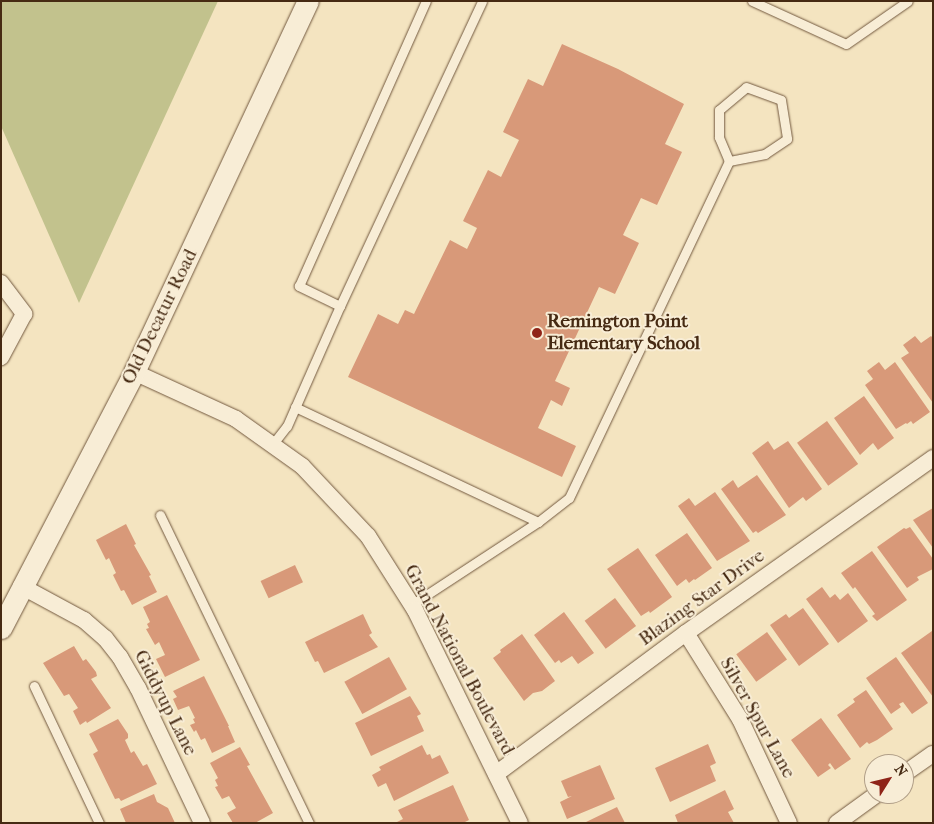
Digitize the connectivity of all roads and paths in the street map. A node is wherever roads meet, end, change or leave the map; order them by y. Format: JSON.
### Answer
{"nodes":[{"id":1,"x":308,"y":1,"type":"edge"},
{"id":2,"x":426,"y":1,"type":"edge"},
{"id":3,"x":482,"y":1,"type":"edge"},
{"id":4,"x":752,"y":1,"type":"edge"},
{"id":5,"x":908,"y":1,"type":"edge"},
{"id":6,"x":729,"y":161,"type":"junction"},
{"id":7,"x":1,"y":283,"type":"edge"},
{"id":8,"x":340,"y":306,"type":"junction"},
{"id":9,"x":1,"y":357,"type":"edge"},
{"id":10,"x":134,"y":372,"type":"junction"},
{"id":11,"x":295,"y":407,"type":"junction"},
{"id":12,"x":272,"y":445,"type":"junction"},
{"id":13,"x":933,"y":458,"type":"edge"},
{"id":14,"x":160,"y":515,"type":"dead end"},
{"id":15,"x":538,"y":522,"type":"junction"},
{"id":16,"x":22,"y":586,"type":"junction"},
{"id":17,"x":411,"y":605,"type":"junction"},
{"id":18,"x":1,"y":628,"type":"edge"},
{"id":19,"x":686,"y":633,"type":"junction"},
{"id":20,"x":34,"y":686,"type":"dead end"},
{"id":21,"x":933,"y":754,"type":"edge"},
{"id":22,"x":914,"y":767,"type":"edge"},
{"id":23,"x":496,"y":774,"type":"junction"},
{"id":24,"x":864,"y":803,"type":"edge"},
{"id":25,"x":99,"y":823,"type":"edge"},
{"id":26,"x":202,"y":823,"type":"edge"},
{"id":27,"x":309,"y":823,"type":"edge"},
{"id":28,"x":520,"y":823,"type":"edge"},
{"id":29,"x":790,"y":823,"type":"edge"},
{"id":30,"x":837,"y":823,"type":"edge"}],
"edges":[{"from":1,"to":10,"type":"street","name":"Old Decatur Road"},
{"from":2,"to":8,"type":"lane"},
{"from":3,"to":8,"type":"lane"},
{"from":4,"to":5,"type":"lane"},
{"from":6,"to":6,"type":"lane"},
{"from":6,"to":15,"type":"lane"},
{"from":7,"to":9,"type":"street"},
{"from":8,"to":11,"type":"lane"},
{"from":10,"to":12,"type":"street","name":"Grand National Boulevard"},
{"from":10,"to":16,"type":"street","name":"Old Decatur Road"},
{"from":11,"to":12,"type":"lane"},
{"from":11,"to":15,"type":"lane"},
{"from":12,"to":17,"type":"street","name":"Grand National Boulevard"},
{"from":13,"to":19,"type":"street","name":"Blazing Star Drive"},
{"from":14,"to":27,"type":"lane"},
{"from":15,"to":17,"type":"lane"},
{"from":16,"to":18,"type":"street","name":"Old Decatur Road"},
{"from":16,"to":26,"type":"street","name":"Giddyup Lane"},
{"from":17,"to":23,"type":"street","name":"Grand National Boulevard"},
{"from":19,"to":23,"type":"street","name":"Blazing Star Drive"},
{"from":19,"to":29,"type":"street","name":"Silver Spur Lane"},
{"from":20,"to":25,"type":"lane"},
{"from":21,"to":22,"type":"street"},
{"from":23,"to":28,"type":"street","name":"Grand National Boulevard"},
{"from":24,"to":30,"type":"street"}]}
